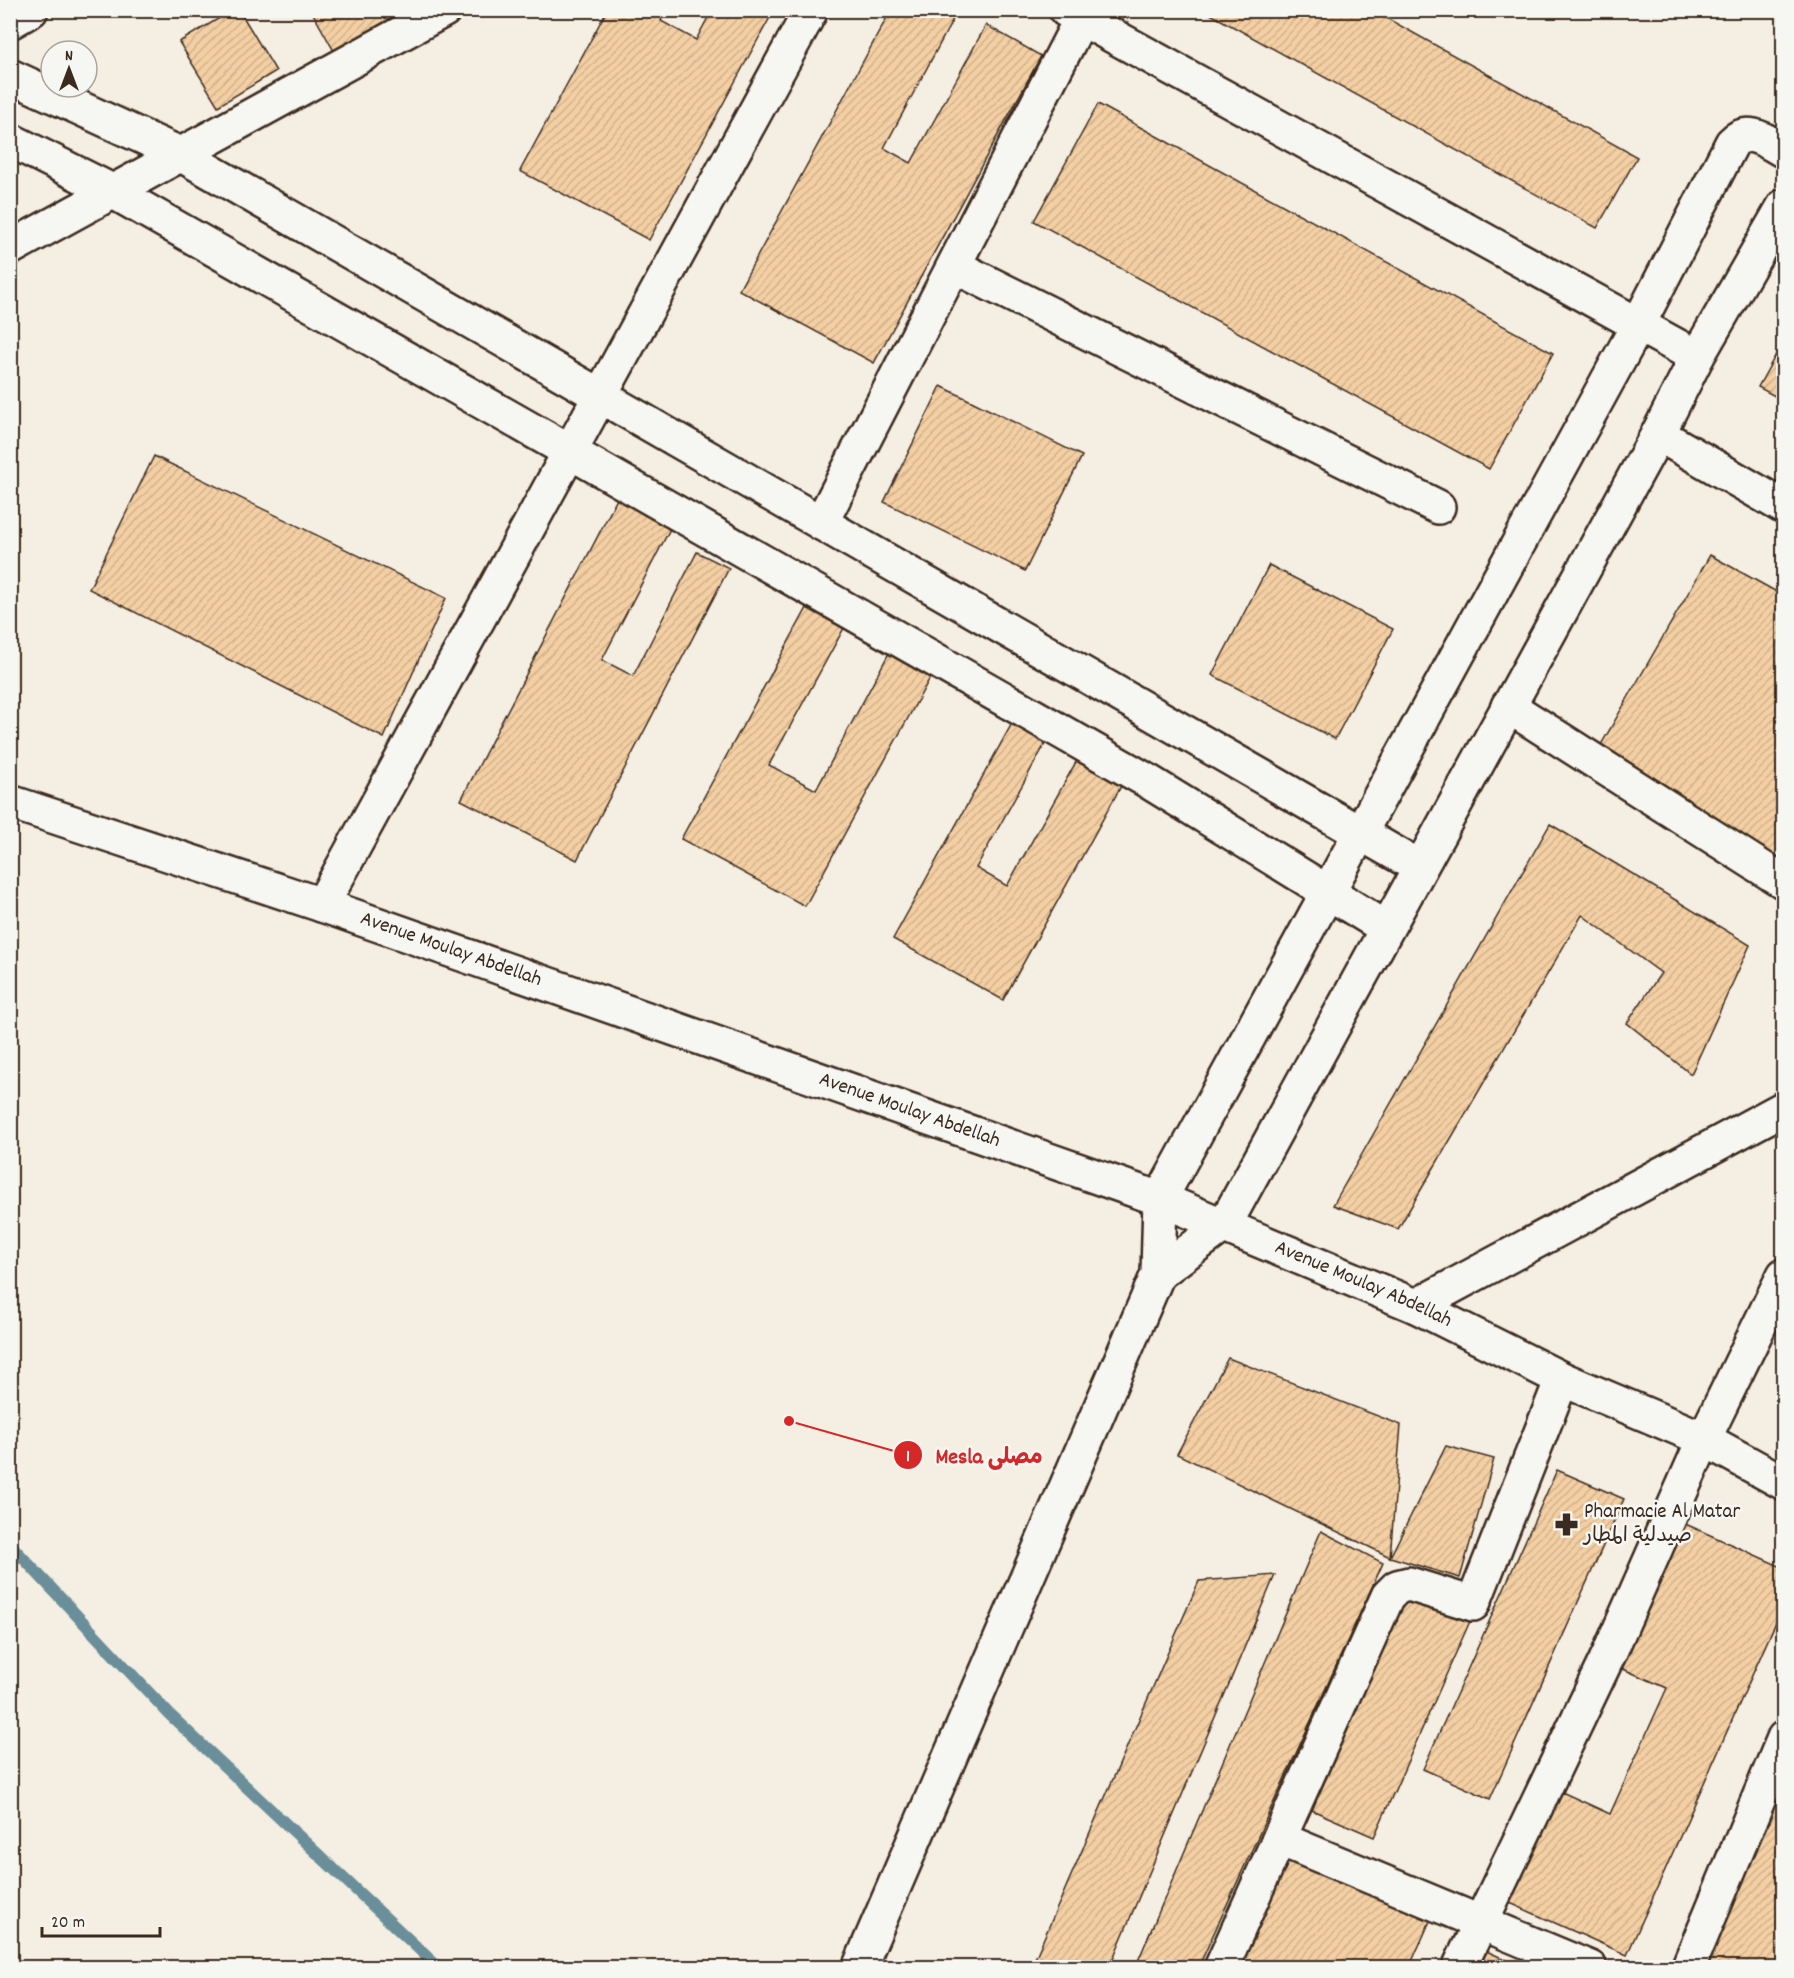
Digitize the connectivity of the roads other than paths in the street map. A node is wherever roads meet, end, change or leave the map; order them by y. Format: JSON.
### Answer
{"nodes":[{"id":1,"x":31,"y":10,"type":"edge"},
{"id":2,"x":444,"y":10,"type":"edge"},
{"id":3,"x":811,"y":10,"type":"edge"},
{"id":4,"x":1074,"y":15,"type":"edge"},
{"id":5,"x":10,"y":22,"type":"edge"},
{"id":6,"x":10,"y":76,"type":"edge"},
{"id":7,"x":10,"y":140,"type":"edge"},
{"id":8,"x":1784,"y":150,"type":"edge"},
{"id":9,"x":180,"y":154,"type":"junction"},
{"id":10,"x":112,"y":191,"type":"junction"},
{"id":11,"x":1784,"y":206,"type":"edge"},
{"id":12,"x":10,"y":248,"type":"edge"},
{"id":13,"x":954,"y":266,"type":"junction"},
{"id":14,"x":1638,"y":325,"type":"junction"},
{"id":15,"x":1697,"y":357,"type":"junction"},
{"id":16,"x":601,"y":397,"type":"junction"},
{"id":17,"x":1658,"y":434,"type":"junction"},
{"id":18,"x":571,"y":453,"type":"junction"},
{"id":19,"x":1438,"y":507,"type":"dead end"},
{"id":20,"x":1784,"y":507,"type":"edge"},
{"id":21,"x":821,"y":523,"type":"junction"},
{"id":22,"x":1508,"y":706,"type":"junction"},
{"id":23,"x":10,"y":802,"type":"edge"},
{"id":24,"x":1359,"y":833,"type":"junction"},
{"id":25,"x":1419,"y":867,"type":"junction"},
{"id":26,"x":1784,"y":882,"type":"edge"},
{"id":27,"x":1325,"y":892,"type":"junction"},
{"id":28,"x":322,"y":905,"type":"junction"},
{"id":29,"x":1386,"y":928,"type":"junction"},
{"id":30,"x":1784,"y":1108,"type":"edge"},
{"id":31,"x":1160,"y":1199,"type":"junction"},
{"id":32,"x":1225,"y":1224,"type":"junction"},
{"id":33,"x":1158,"y":1274,"type":"junction"},
{"id":34,"x":1784,"y":1275,"type":"edge"},
{"id":35,"x":1416,"y":1306,"type":"junction"},
{"id":36,"x":1562,"y":1379,"type":"junction"},
{"id":37,"x":1704,"y":1438,"type":"junction"},
{"id":38,"x":1784,"y":1483,"type":"edge"},
{"id":39,"x":1784,"y":1738,"type":"edge"},
{"id":40,"x":1280,"y":1839,"type":"junction"},
{"id":41,"x":1480,"y":1922,"type":"junction"},
{"id":42,"x":859,"y":1968,"type":"edge"},
{"id":43,"x":1221,"y":1968,"type":"edge"},
{"id":44,"x":1460,"y":1968,"type":"edge"},
{"id":45,"x":1590,"y":1968,"type":"edge"},
{"id":46,"x":1688,"y":1968,"type":"edge"}],
"edges":[{"from":1,"to":5,"type":"street"},
{"from":2,"to":9,"type":"street"},
{"from":3,"to":16,"type":"street"},
{"from":4,"to":13,"type":"street"},
{"from":4,"to":14,"type":"street"},
{"from":6,"to":9,"type":"street"},
{"from":7,"to":10,"type":"street"},
{"from":8,"to":14,"type":"street"},
{"from":9,"to":10,"type":"street"},
{"from":9,"to":16,"type":"street"},
{"from":10,"to":12,"type":"street"},
{"from":10,"to":18,"type":"street"},
{"from":11,"to":15,"type":"street"},
{"from":13,"to":19,"type":"street"},
{"from":13,"to":21,"type":"street"},
{"from":14,"to":15,"type":"street"},
{"from":14,"to":24,"type":"street"},
{"from":15,"to":17,"type":"street"},
{"from":16,"to":18,"type":"street"},
{"from":16,"to":21,"type":"street"},
{"from":17,"to":20,"type":"street"},
{"from":17,"to":22,"type":"street"},
{"from":18,"to":27,"type":"street"},
{"from":18,"to":28,"type":"street"},
{"from":21,"to":24,"type":"street"},
{"from":22,"to":25,"type":"street"},
{"from":22,"to":26,"type":"street"},
{"from":23,"to":28,"type":"street","name":"Avenue Moulay Abdellah"},
{"from":24,"to":25,"type":"street"},
{"from":24,"to":27,"type":"street"},
{"from":25,"to":29,"type":"street"},
{"from":27,"to":29,"type":"street"},
{"from":27,"to":31,"type":"street"},
{"from":28,"to":31,"type":"street","name":"Avenue Moulay Abdellah"},
{"from":29,"to":32,"type":"street"},
{"from":30,"to":35,"type":"street"},
{"from":31,"to":32,"type":"street","name":"Avenue Moulay Abdellah"},
{"from":31,"to":33,"type":"street"},
{"from":32,"to":33,"type":"street"},
{"from":32,"to":35,"type":"street","name":"Avenue Moulay Abdellah"},
{"from":33,"to":42,"type":"street"},
{"from":34,"to":37,"type":"street"},
{"from":35,"to":36,"type":"street","name":"Avenue Moulay Abdellah"},
{"from":36,"to":37,"type":"street","name":"Avenue Moulay Abdellah"},
{"from":36,"to":40,"type":"street"},
{"from":37,"to":38,"type":"street","name":"Avenue Moulay Abdellah"},
{"from":37,"to":41,"type":"street"},
{"from":39,"to":46,"type":"street"},
{"from":40,"to":41,"type":"street"},
{"from":40,"to":43,"type":"street"},
{"from":41,"to":44,"type":"street"},
{"from":41,"to":45,"type":"street"}]}
